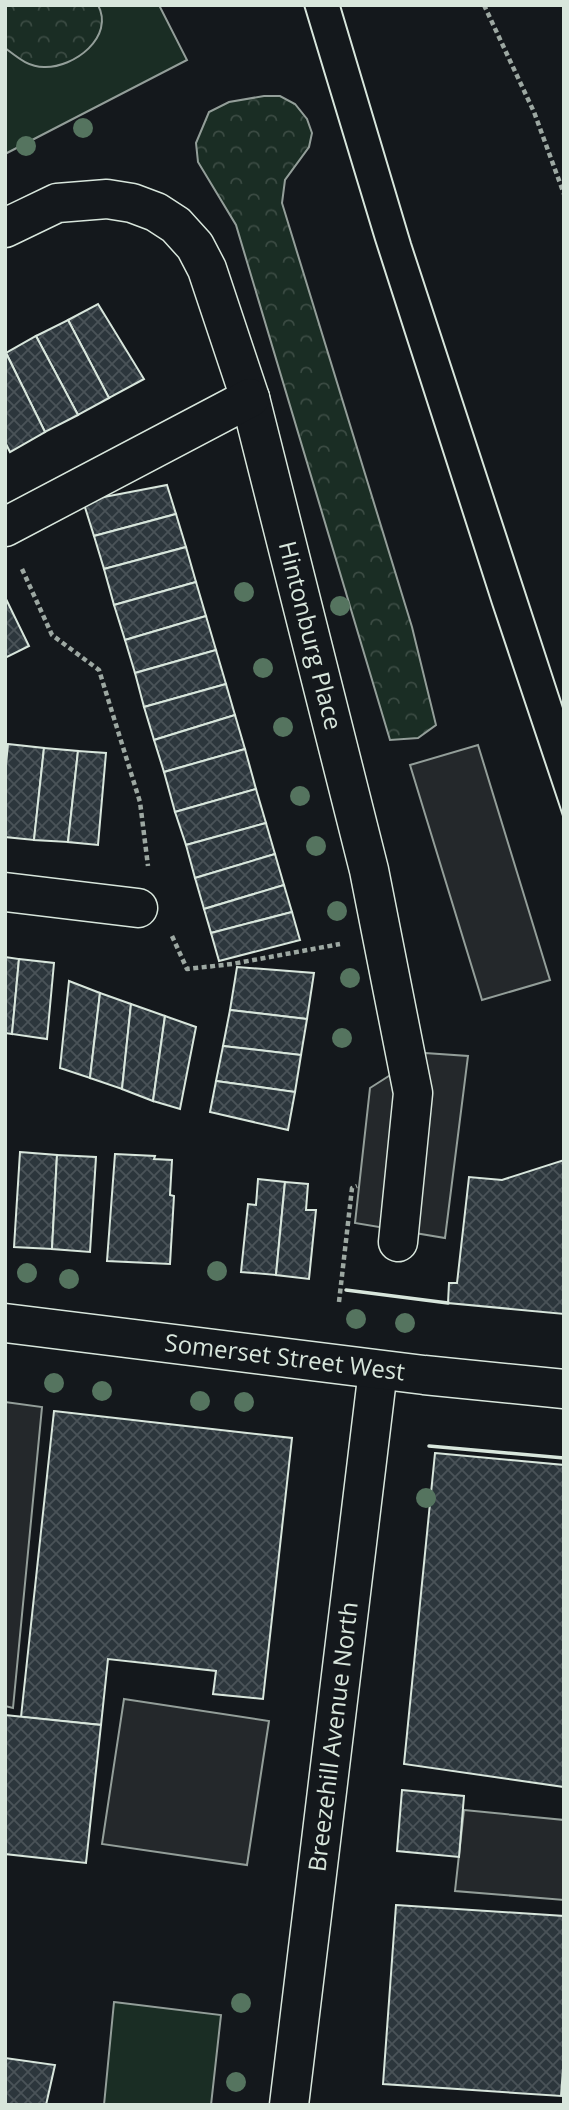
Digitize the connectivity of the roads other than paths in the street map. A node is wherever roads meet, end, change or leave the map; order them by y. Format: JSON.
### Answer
{"nodes":[{"id":1,"x":5,"y":228,"type":"edge"},
{"id":2,"x":250,"y":398,"type":"junction"},
{"id":3,"x":5,"y":527,"type":"edge"},
{"id":4,"x":5,"y":892,"type":"edge"},
{"id":5,"x":138,"y":908,"type":"road end"},
{"id":6,"x":398,"y":1242,"type":"dead end"},
{"id":7,"x":5,"y":1323,"type":"edge"},
{"id":8,"x":378,"y":1370,"type":"junction"},
{"id":9,"x":564,"y":1389,"type":"edge"},
{"id":10,"x":289,"y":2105,"type":"edge"}],
"edges":[{"from":1,"to":2,"type":"street","name":"Hintonburg Place"},
{"from":2,"to":3,"type":"street"},
{"from":2,"to":6,"type":"street","name":"Hintonburg Place"},
{"from":4,"to":5,"type":"street"},
{"from":7,"to":8,"type":"street","name":"Somerset Street West"},
{"from":8,"to":9,"type":"street","name":"Somerset Street West"},
{"from":8,"to":10,"type":"street","name":"Breezehill Avenue North"}]}
